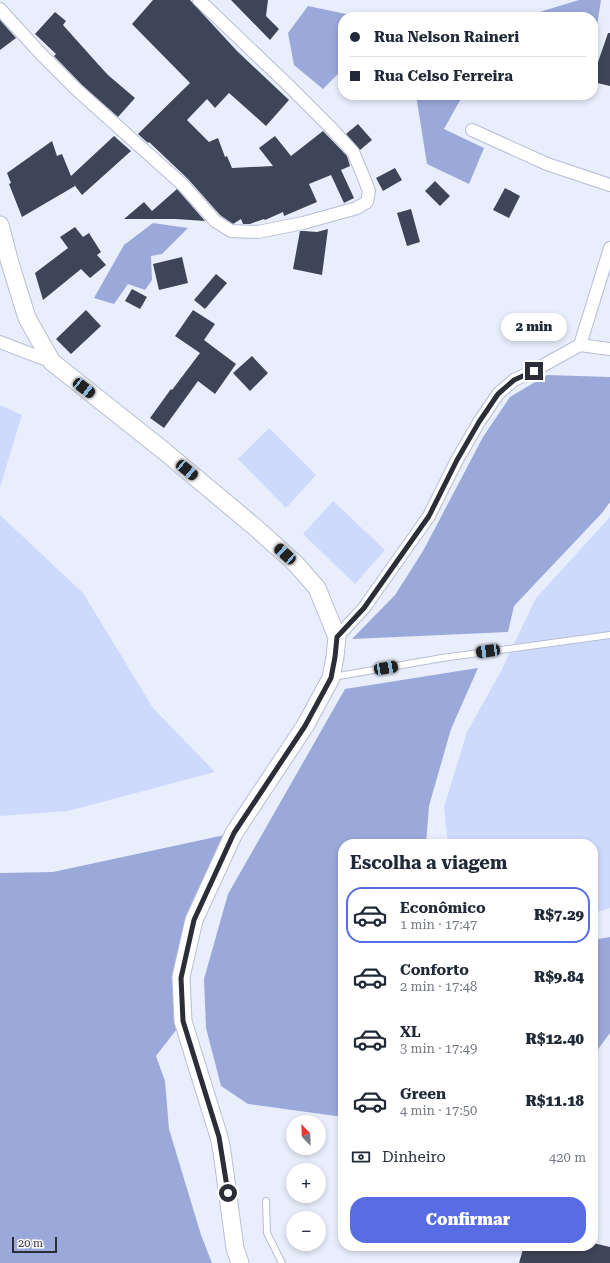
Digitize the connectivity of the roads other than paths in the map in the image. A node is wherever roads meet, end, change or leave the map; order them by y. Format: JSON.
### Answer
{"nodes":[{"id":1,"x":199,"y":0,"type":"edge"},
{"id":2,"x":0,"y":9,"type":"edge"},
{"id":3,"x":472,"y":130,"type":"dead end"},
{"id":4,"x":610,"y":185,"type":"edge"},
{"id":5,"x":0,"y":225,"type":"edge"},
{"id":6,"x":610,"y":248,"type":"edge"},
{"id":7,"x":0,"y":342,"type":"edge"},
{"id":8,"x":580,"y":345,"type":"junction"},
{"id":9,"x":610,"y":349,"type":"edge"},
{"id":10,"x":52,"y":362,"type":"junction"},
{"id":11,"x":610,"y":635,"type":"edge"},
{"id":12,"x":337,"y":637,"type":"junction"},
{"id":13,"x":331,"y":678,"type":"junction"},
{"id":14,"x":266,"y":1201,"type":"dead end"},
{"id":15,"x":240,"y":1263,"type":"edge"},
{"id":16,"x":282,"y":1263,"type":"edge"}],
"edges":[{"from":1,"to":2,"type":"street"},
{"from":3,"to":4,"type":"street"},
{"from":5,"to":10,"type":"main road"},
{"from":6,"to":8,"type":"street"},
{"from":7,"to":10,"type":"street"},
{"from":8,"to":9,"type":"street"},
{"from":8,"to":12,"type":"street"},
{"from":10,"to":12,"type":"main road"},
{"from":11,"to":13,"type":"lane"},
{"from":12,"to":13,"type":"main road"},
{"from":13,"to":15,"type":"main road"},
{"from":14,"to":16,"type":"lane"}]}
